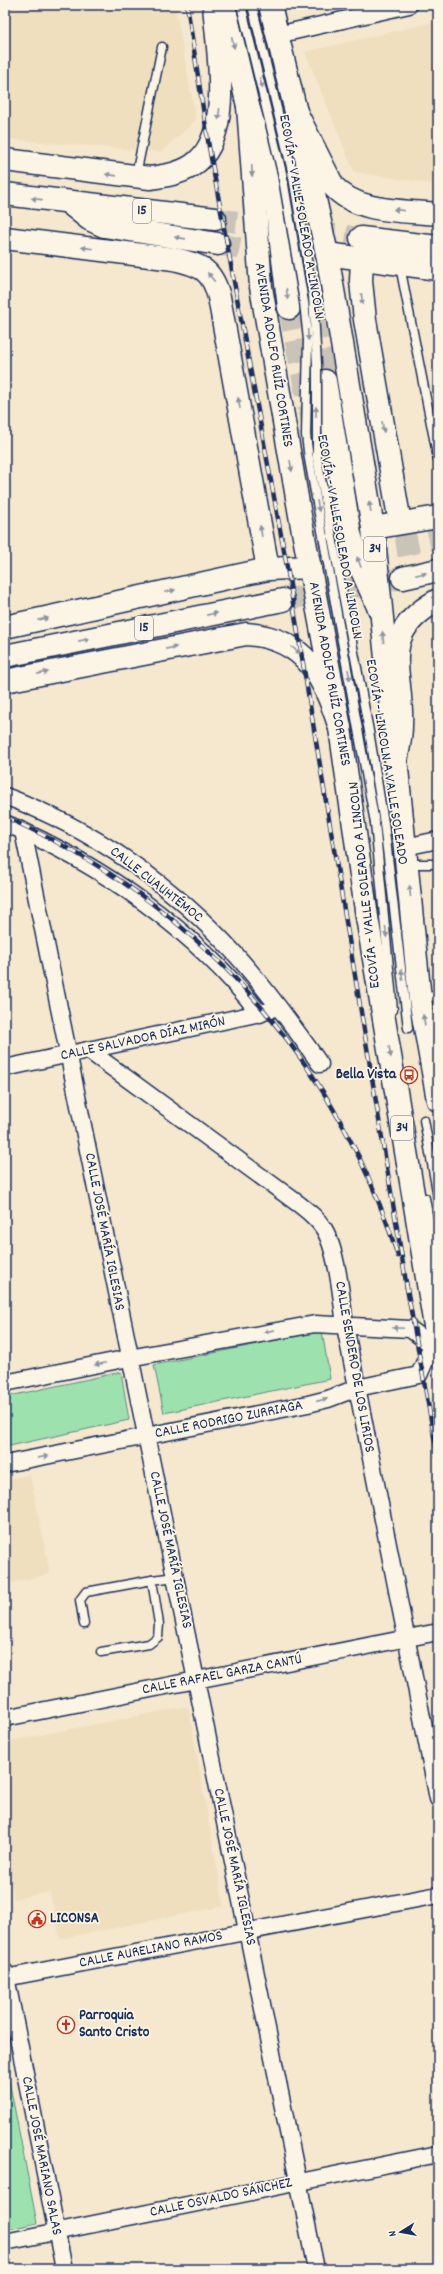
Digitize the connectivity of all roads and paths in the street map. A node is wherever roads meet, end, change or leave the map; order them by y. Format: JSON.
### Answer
{"nodes":[{"id":1,"x":214,"y":5,"type":"edge"},
{"id":2,"x":224,"y":5,"type":"edge"},
{"id":3,"x":241,"y":5,"type":"edge"},
{"id":4,"x":252,"y":5,"type":"edge"},
{"id":5,"x":270,"y":5,"type":"edge"},
{"id":6,"x":409,"y":5,"type":"edge"},
{"id":7,"x":277,"y":35,"type":"junction"},
{"id":8,"x":162,"y":47,"type":"dead end"},
{"id":9,"x":248,"y":106,"type":"junction"},
{"id":10,"x":296,"y":112,"type":"junction"},
{"id":11,"x":5,"y":160,"type":"edge"},
{"id":12,"x":135,"y":178,"type":"junction"},
{"id":13,"x":5,"y":194,"type":"edge"},
{"id":14,"x":69,"y":203,"type":"junction"},
{"id":15,"x":438,"y":214,"type":"edge"},
{"id":16,"x":215,"y":219,"type":"tunnel mouth"},
{"id":17,"x":5,"y":238,"type":"edge"},
{"id":18,"x":361,"y":238,"type":"tunnel mouth"},
{"id":19,"x":218,"y":244,"type":"tunnel mouth"},
{"id":20,"x":438,"y":247,"type":"edge"},
{"id":21,"x":327,"y":254,"type":"junction"},
{"id":22,"x":362,"y":260,"type":"junction"},
{"id":23,"x":400,"y":265,"type":"junction"},
{"id":24,"x":438,"y":269,"type":"edge"},
{"id":25,"x":289,"y":308,"type":"tunnel mouth"},
{"id":26,"x":325,"y":381,"type":"tunnel mouth"},
{"id":27,"x":438,"y":459,"type":"edge"},
{"id":28,"x":438,"y":517,"type":"edge"},
{"id":29,"x":400,"y":524,"type":"junction"},
{"id":30,"x":373,"y":528,"type":"junction"},
{"id":31,"x":310,"y":567,"type":"junction"},
{"id":32,"x":268,"y":570,"type":"junction"},
{"id":33,"x":438,"y":570,"type":"edge"},
{"id":34,"x":403,"y":578,"type":"tunnel mouth"},
{"id":35,"x":283,"y":600,"type":"tunnel mouth"},
{"id":36,"x":438,"y":600,"type":"edge"},
{"id":37,"x":380,"y":610,"type":"junction"},
{"id":38,"x":5,"y":628,"type":"edge"},
{"id":39,"x":5,"y":656,"type":"edge"},
{"id":40,"x":5,"y":680,"type":"edge"},
{"id":41,"x":340,"y":728,"type":"junction"},
{"id":42,"x":396,"y":762,"type":"junction"},
{"id":43,"x":5,"y":796,"type":"edge"},
{"id":44,"x":5,"y":823,"type":"edge"},
{"id":45,"x":23,"y":831,"type":"junction"},
{"id":46,"x":438,"y":840,"type":"edge"},
{"id":47,"x":406,"y":855,"type":"junction"},
{"id":48,"x":438,"y":864,"type":"edge"},
{"id":49,"x":429,"y":997,"type":"edge"},
{"id":50,"x":280,"y":1008,"type":"junction"},
{"id":51,"x":260,"y":1014,"type":"junction"},
{"id":52,"x":394,"y":1022,"type":"dead end"},
{"id":53,"x":408,"y":1028,"type":"dead end"},
{"id":54,"x":88,"y":1050,"type":"junction"},
{"id":55,"x":68,"y":1054,"type":"junction"},
{"id":56,"x":320,"y":1064,"type":"dead end"},
{"id":57,"x":5,"y":1068,"type":"edge"},
{"id":58,"x":436,"y":1076,"type":"edge"},
{"id":59,"x":438,"y":1100,"type":"edge"},
{"id":60,"x":424,"y":1120,"type":"dead end"},
{"id":61,"x":424,"y":1193,"type":"dead end"},
{"id":62,"x":438,"y":1197,"type":"edge"},
{"id":63,"x":438,"y":1271,"type":"edge"},
{"id":64,"x":345,"y":1326,"type":"junction"},
{"id":65,"x":436,"y":1342,"type":"edge"},
{"id":66,"x":130,"y":1358,"type":"junction"},
{"id":67,"x":5,"y":1383,"type":"edge"},
{"id":68,"x":357,"y":1388,"type":"junction"},
{"id":69,"x":146,"y":1436,"type":"junction"},
{"id":70,"x":5,"y":1464,"type":"edge"},
{"id":71,"x":175,"y":1577,"type":"junction"},
{"id":72,"x":152,"y":1580,"type":"junction"},
{"id":73,"x":84,"y":1624,"type":"dead end"},
{"id":74,"x":438,"y":1632,"type":"edge"},
{"id":75,"x":405,"y":1638,"type":"junction"},
{"id":76,"x":101,"y":1652,"type":"dead end"},
{"id":77,"x":196,"y":1680,"type":"junction"},
{"id":78,"x":5,"y":1718,"type":"edge"},
{"id":79,"x":438,"y":1799,"type":"edge"},
{"id":80,"x":438,"y":1895,"type":"edge"},
{"id":81,"x":248,"y":1932,"type":"junction"},
{"id":82,"x":5,"y":1976,"type":"edge"},
{"id":83,"x":438,"y":2154,"type":"edge"},
{"id":84,"x":298,"y":2182,"type":"junction"},
{"id":85,"x":56,"y":2232,"type":"junction"},
{"id":86,"x":5,"y":2242,"type":"edge"},
{"id":87,"x":64,"y":2269,"type":"edge"},
{"id":88,"x":316,"y":2269,"type":"edge"}],
"edges":[{"from":1,"to":12,"type":"main road","one_way":true},
{"from":2,"to":9,"type":"main road","name":"AVENIDA ADOLFO RUÍZ CORTINES","number":"34","one_way":true},
{"from":3,"to":52,"type":"lane","name":"ECOVÍA - VALLE SOLEADO A LINCOLN","one_way":true,"bridge":true},
{"from":53,"to":4,"type":"lane","name":"ECOVÍA - LINCOLN A VALLE SOLEADO","one_way":true,"bridge":true},
{"from":5,"to":7,"type":"main road","number":"34"},
{"from":6,"to":7,"type":"street"},
{"from":7,"to":10,"type":"main road","number":"34"},
{"from":8,"to":12,"type":"lane"},
{"from":9,"to":25,"type":"main road","one_way":true},
{"from":9,"to":31,"type":"main road","name":"AVENIDA ADOLFO RUÍZ CORTINES","number":"34","one_way":true},
{"from":15,"to":10,"type":"main road","one_way":true},
{"from":10,"to":21,"type":"main road","number":"34"},
{"from":12,"to":11,"type":"main road","one_way":true},
{"from":14,"to":13,"type":"main road","number":"15","one_way":true},
{"from":14,"to":16,"type":"main road","number":"15"},
{"from":19,"to":14,"type":"main road","one_way":true},
{"from":32,"to":17,"type":"main road","one_way":true},
{"from":18,"to":20,"type":"main road"},
{"from":21,"to":22,"type":"main road"},
{"from":30,"to":21,"type":"main road","number":"34","one_way":true},
{"from":22,"to":23,"type":"main road"},
{"from":22,"to":29,"type":"main road","one_way":true},
{"from":23,"to":24,"type":"main road"},
{"from":23,"to":27,"type":"lane"},
{"from":37,"to":26,"type":"main road","one_way":true},
{"from":28,"to":29,"type":"main road"},
{"from":29,"to":30,"type":"main road"},
{"from":30,"to":37,"type":"main road","number":"34"},
{"from":31,"to":32,"type":"main road"},
{"from":31,"to":41,"type":"main road","name":"AVENIDA ADOLFO RUÍZ CORTINES","number":"34"},
{"from":38,"to":32,"type":"main road","one_way":true},
{"from":34,"to":33,"type":"main road","one_way":true},
{"from":39,"to":35,"type":"main road","number":"15","one_way":true},
{"from":36,"to":42,"type":"main road"},
{"from":42,"to":37,"type":"main road","number":"34","one_way":true},
{"from":40,"to":41,"type":"main road","one_way":true},
{"from":41,"to":65,"type":"main road","name":"AVENIDA ADOLFO RUÍZ CORTINES","number":"34","one_way":true},
{"from":42,"to":47,"type":"main road","number":"34"},
{"from":43,"to":50,"type":"street","name":"CALLE CUAUHTÉMOC"},
{"from":44,"to":45,"type":"street","name":"CALLE CUAUHTÉMOC"},
{"from":45,"to":51,"type":"street","name":"CALLE CUAUHTÉMOC"},
{"from":45,"to":55,"type":"street","name":"CALLE JOSÉ MARÍA IGLESIAS"},
{"from":46,"to":47,"type":"street"},
{"from":47,"to":48,"type":"lane"},
{"from":49,"to":47,"type":"main road","number":"34","one_way":true},
{"from":58,"to":49,"type":"main road","number":"34","one_way":true},
{"from":50,"to":51,"type":"street","name":"CALLE SALVADOR DÍAZ MIRÓN"},
{"from":50,"to":56,"type":"street","name":"CALLE CUAUHTÉMOC"},
{"from":51,"to":54,"type":"street","name":"CALLE SALVADOR DÍAZ MIRÓN"},
{"from":54,"to":55,"type":"street","name":"CALLE SALVADOR DÍAZ MIRÓN"},
{"from":54,"to":64,"type":"street","name":"CALLE SENDERO DE LOS LIRIOS"},
{"from":55,"to":57,"type":"street","name":"CALLE SALVADOR DÍAZ MIRÓN"},
{"from":55,"to":66,"type":"street","name":"CALLE JOSÉ MARÍA IGLESIAS"},
{"from":58,"to":59,"type":"main road","number":"34"},
{"from":60,"to":62,"type":"lane"},
{"from":61,"to":63,"type":"lane"},
{"from":65,"to":64,"type":"street","one_way":true},
{"from":64,"to":66,"type":"street","one_way":true},
{"from":64,"to":68,"type":"street","name":"CALLE SENDERO DE LOS LIRIOS"},
{"from":65,"to":68,"type":"street","name":"CALLE RODRIGO ZURRIAGA"},
{"from":66,"to":67,"type":"street","one_way":true},
{"from":66,"to":69,"type":"street","name":"CALLE JOSÉ MARÍA IGLESIAS"},
{"from":69,"to":68,"type":"street","name":"CALLE RODRIGO ZURRIAGA","one_way":true},
{"from":68,"to":75,"type":"street","name":"CALLE SENDERO DE LOS LIRIOS"},
{"from":70,"to":69,"type":"street","name":"CALLE RODRIGO ZURRIAGA","one_way":true},
{"from":69,"to":71,"type":"street","name":"CALLE JOSÉ MARÍA IGLESIAS"},
{"from":71,"to":72,"type":"lane"},
{"from":71,"to":77,"type":"street","name":"CALLE JOSÉ MARÍA IGLESIAS"},
{"from":72,"to":73,"type":"lane"},
{"from":72,"to":76,"type":"lane"},
{"from":74,"to":75,"type":"street","name":"CALLE RAFAEL GARZA CANTÚ"},
{"from":75,"to":77,"type":"street","name":"CALLE RAFAEL GARZA CANTÚ"},
{"from":75,"to":79,"type":"street","name":"CALLE SENDERO DE LOS LIRIOS"},
{"from":77,"to":78,"type":"street","name":"CALLE RAFAEL GARZA CANTÚ"},
{"from":77,"to":81,"type":"street","name":"CALLE JOSÉ MARÍA IGLESIAS"},
{"from":80,"to":81,"type":"street","name":"CALLE AURELIANO RAMOS"},
{"from":81,"to":82,"type":"street","name":"CALLE AURELIANO RAMOS"},
{"from":81,"to":84,"type":"street","name":"CALLE JOSÉ MARÍA IGLESIAS"},
{"from":82,"to":85,"type":"street","name":"CALLE JOSÉ MARIANO SALAS"},
{"from":83,"to":84,"type":"street","name":"CALLE OSVALDO SÁNCHEZ"},
{"from":84,"to":85,"type":"street","name":"CALLE OSVALDO SÁNCHEZ"},
{"from":84,"to":88,"type":"street","name":"CALLE JOSÉ MARÍA IGLESIAS"},
{"from":85,"to":86,"type":"street","name":"CALLE OSVALDO SÁNCHEZ"},
{"from":85,"to":87,"type":"street","name":"CALLE JOSÉ MARIANO SALAS"}]}
